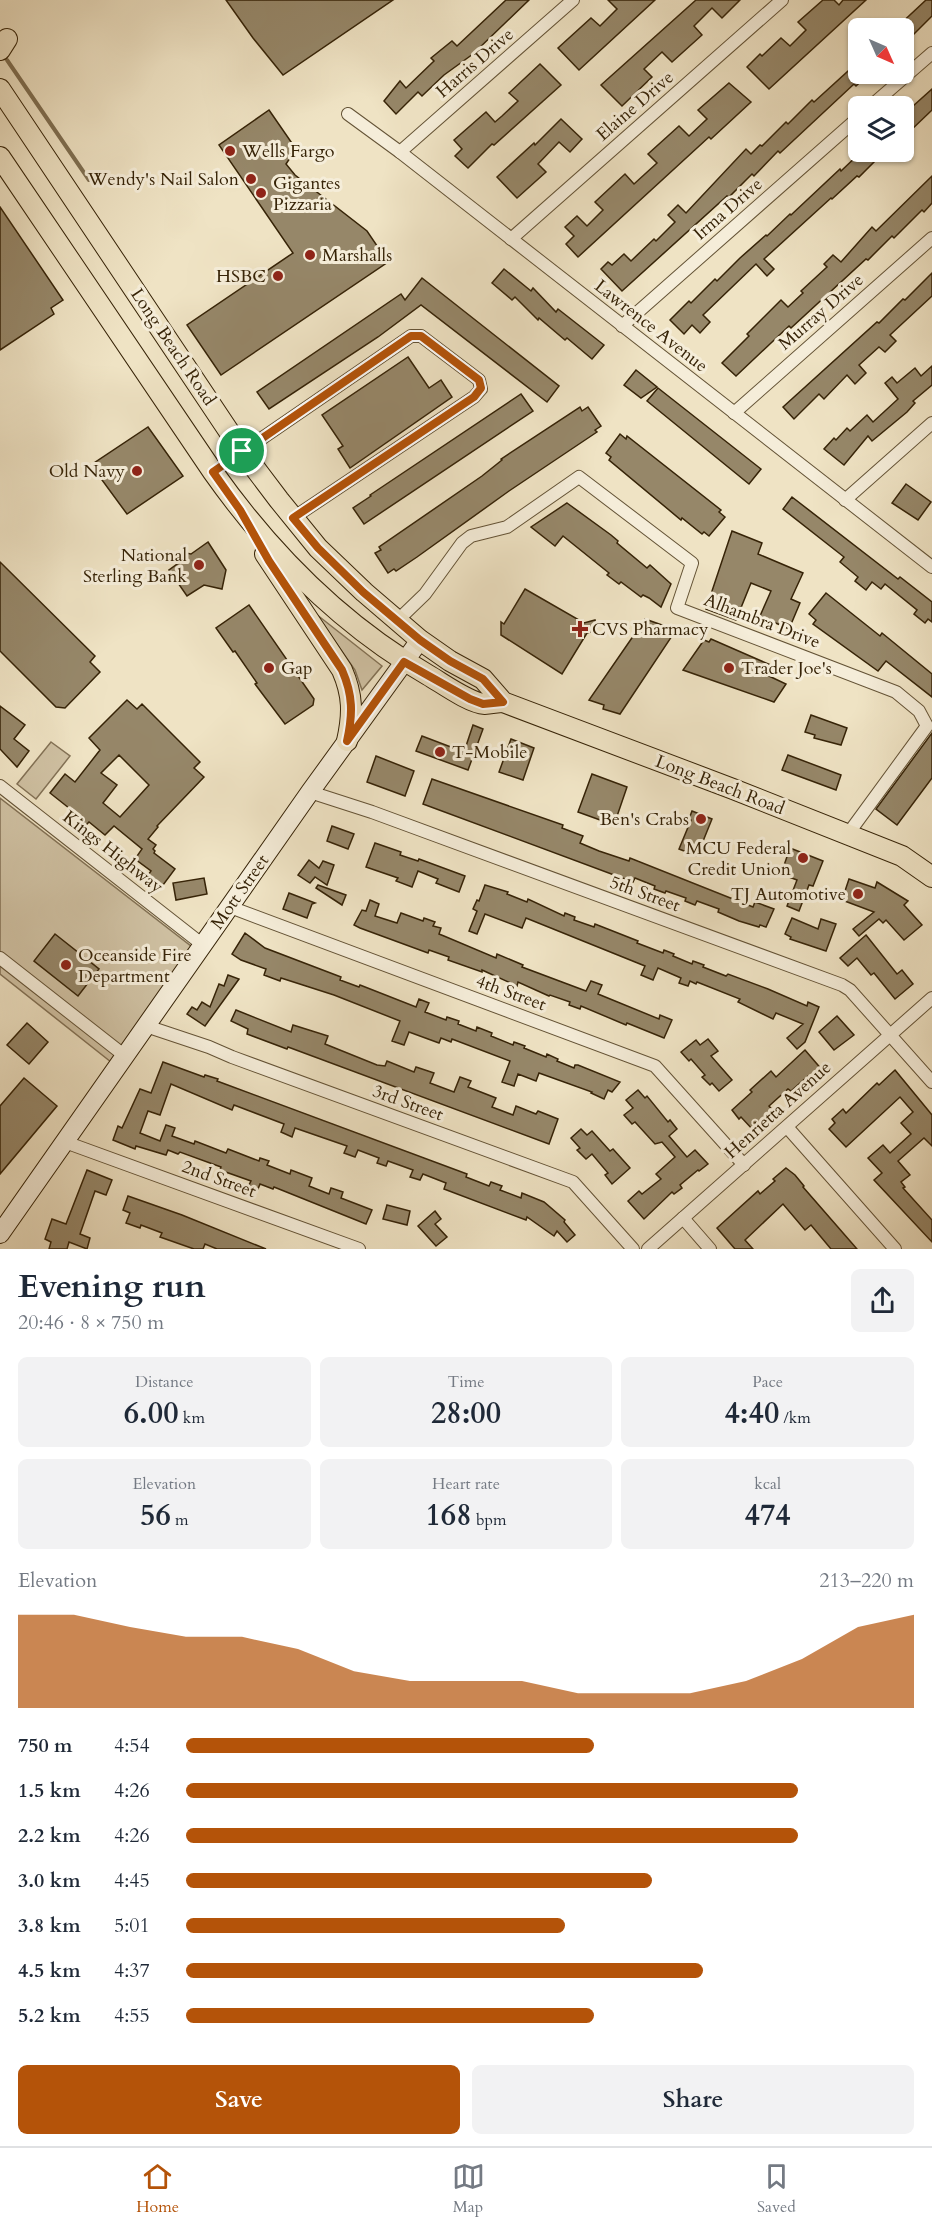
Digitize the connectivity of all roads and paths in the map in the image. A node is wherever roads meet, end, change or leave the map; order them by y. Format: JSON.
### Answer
{"nodes":[{"id":1,"x":573,"y":0,"type":"edge"},
{"id":2,"x":782,"y":0,"type":"edge"},
{"id":3,"x":932,"y":53,"type":"edge"},
{"id":4,"x":0,"y":89,"type":"edge"},
{"id":5,"x":883,"y":96,"type":"edge"},
{"id":6,"x":348,"y":114,"type":"dead end"},
{"id":7,"x":848,"y":127,"type":"edge"},
{"id":8,"x":400,"y":152,"type":"junction"},
{"id":9,"x":0,"y":157,"type":"edge"},
{"id":10,"x":932,"y":238,"type":"edge"},
{"id":11,"x":511,"y":239,"type":"junction"},
{"id":12,"x":622,"y":326,"type":"junction"},
{"id":13,"x":734,"y":413,"type":"junction"},
{"id":14,"x":932,"y":423,"type":"edge"},
{"id":15,"x":242,"y":451,"type":"junction"},
{"id":16,"x":213,"y":472,"type":"junction"},
{"id":17,"x":844,"y":500,"type":"junction"},
{"id":18,"x":240,"y":510,"type":"junction"},
{"id":19,"x":293,"y":518,"type":"junction"},
{"id":20,"x":932,"y":567,"type":"edge"},
{"id":21,"x":397,"y":621,"type":"junction"},
{"id":22,"x":420,"y":640,"type":"junction"},
{"id":23,"x":404,"y":662,"type":"junction"},
{"id":24,"x":503,"y":702,"type":"junction"},
{"id":25,"x":347,"y":741,"type":"junction"},
{"id":26,"x":0,"y":786,"type":"edge"},
{"id":27,"x":310,"y":792,"type":"junction"},
{"id":28,"x":848,"y":834,"type":"junction"},
{"id":29,"x":932,"y":877,"type":"edge"},
{"id":30,"x":230,"y":907,"type":"junction"},
{"id":31,"x":203,"y":945,"type":"junction"},
{"id":32,"x":0,"y":958,"type":"edge"},
{"id":33,"x":932,"y":998,"type":"edge"},
{"id":34,"x":146,"y":1026,"type":"junction"},
{"id":35,"x":891,"y":1035,"type":"junction"},
{"id":36,"x":125,"y":1056,"type":"junction"},
{"id":37,"x":932,"y":1082,"type":"edge"},
{"id":38,"x":787,"y":1127,"type":"junction"},
{"id":39,"x":65,"y":1142,"type":"junction"},
{"id":40,"x":744,"y":1165,"type":"junction"},
{"id":41,"x":683,"y":1218,"type":"junction"},
{"id":42,"x":0,"y":1234,"type":"edge"},
{"id":43,"x":359,"y":1249,"type":"edge"},
{"id":44,"x":633,"y":1249,"type":"edge"},
{"id":45,"x":648,"y":1249,"type":"edge"},
{"id":46,"x":710,"y":1249,"type":"edge"},
{"id":47,"x":895,"y":1249,"type":"edge"}],
"edges":[{"from":1,"to":8,"type":"street","name":"Harris Drive"},
{"from":2,"to":11,"type":"street","name":"Elaine Drive"},
{"from":3,"to":5,"type":"street"},
{"from":4,"to":15,"type":"main road","name":"Long Beach Road"},
{"from":6,"to":8,"type":"street","name":"Lawrence Avenue"},
{"from":7,"to":12,"type":"street","name":"Irma Drive"},
{"from":8,"to":11,"type":"street","name":"Lawrence Avenue"},
{"from":9,"to":16,"type":"main road","name":"Long Beach Road"},
{"from":10,"to":13,"type":"street","name":"Murray Drive"},
{"from":11,"to":12,"type":"street","name":"Lawrence Avenue"},
{"from":12,"to":13,"type":"street","name":"Lawrence Avenue"},
{"from":13,"to":17,"type":"street","name":"Lawrence Avenue"},
{"from":14,"to":17,"type":"street"},
{"from":15,"to":16,"type":"street"},
{"from":15,"to":19,"type":"main road","name":"Long Beach Road"},
{"from":15,"to":19,"type":"street"},
{"from":16,"to":18,"type":"main road","name":"Long Beach Road"},
{"from":17,"to":20,"type":"street","name":"Lawrence Avenue"},
{"from":18,"to":23,"type":"main road","name":"Long Beach Road"},
{"from":18,"to":25,"type":"main road"},
{"from":19,"to":21,"type":"main road","name":"Long Beach Road"},
{"from":21,"to":22,"type":"main road","name":"Long Beach Road"},
{"from":21,"to":28,"type":"street","name":"Alhambra Drive"},
{"from":22,"to":23,"type":"main road","name":"Mott Street"},
{"from":22,"to":24,"type":"main road","name":"Long Beach Road"},
{"from":23,"to":24,"type":"main road","name":"Long Beach Road"},
{"from":23,"to":25,"type":"main road","name":"Mott Street"},
{"from":24,"to":28,"type":"main road","name":"Long Beach Road"},
{"from":25,"to":27,"type":"main road","name":"Mott Street"},
{"from":26,"to":31,"type":"street","name":"Kings Highway"},
{"from":27,"to":30,"type":"main road","name":"Mott Street"},
{"from":27,"to":35,"type":"street","name":"5th Street"},
{"from":28,"to":29,"type":"main road","name":"Long Beach Road"},
{"from":30,"to":31,"type":"main road","name":"Mott Street"},
{"from":30,"to":40,"type":"street","name":"4th Street"},
{"from":31,"to":34,"type":"main road","name":"Mott Street"},
{"from":32,"to":36,"type":"street"},
{"from":33,"to":35,"type":"street","name":"Henrietta Avenue"},
{"from":34,"to":36,"type":"main road","name":"Mott Street"},
{"from":34,"to":44,"type":"street","name":"3rd Street"},
{"from":35,"to":37,"type":"street","name":"5th Street"},
{"from":35,"to":38,"type":"street","name":"Henrietta Avenue"},
{"from":36,"to":39,"type":"main road","name":"Mott Street"},
{"from":38,"to":40,"type":"street","name":"Henrietta Avenue"},
{"from":38,"to":47,"type":"street"},
{"from":39,"to":42,"type":"main road","name":"Mott Street"},
{"from":39,"to":43,"type":"street","name":"2nd Street"},
{"from":40,"to":41,"type":"street","name":"Henrietta Avenue"},
{"from":41,"to":45,"type":"street","name":"Henrietta Avenue"},
{"from":41,"to":46,"type":"street"}]}
